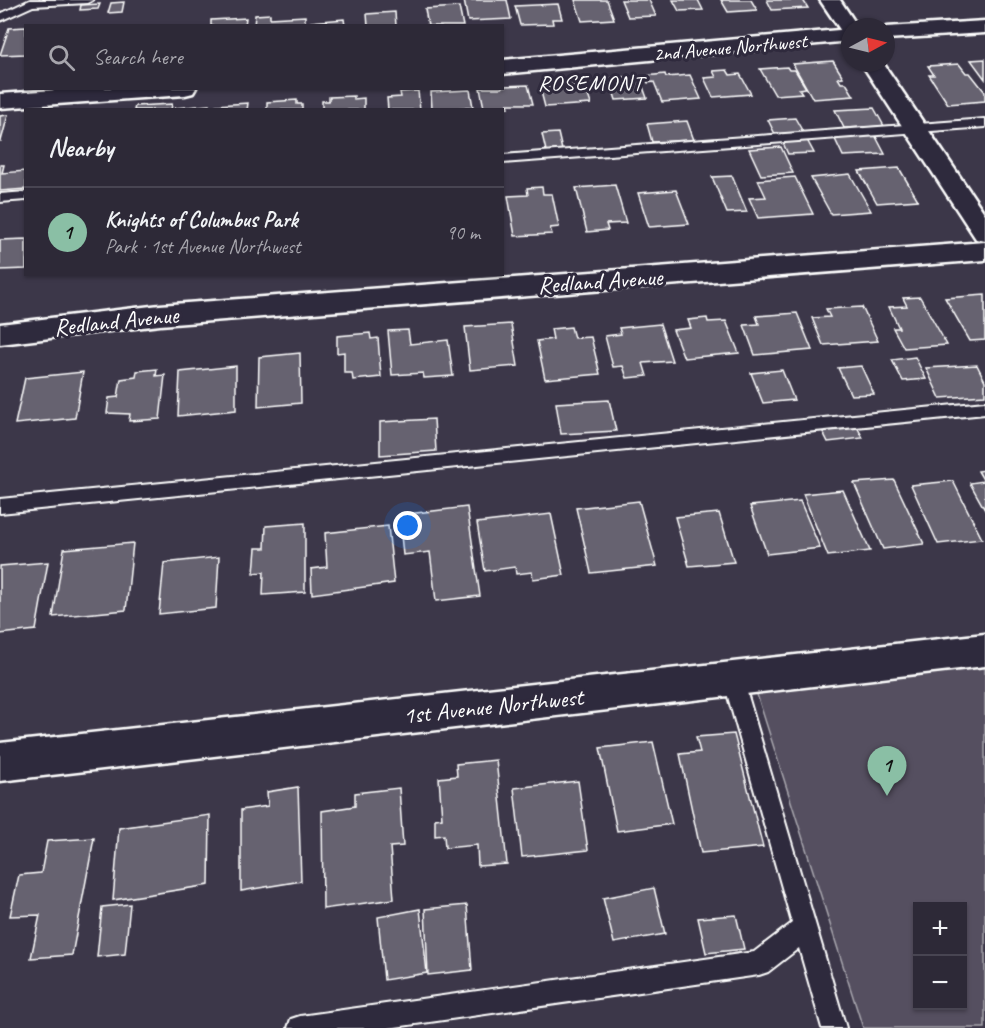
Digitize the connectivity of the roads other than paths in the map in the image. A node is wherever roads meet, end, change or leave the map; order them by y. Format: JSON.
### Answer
{"nodes":[{"id":1,"x":87,"y":0,"type":"edge"},
{"id":2,"x":830,"y":0,"type":"edge"},
{"id":3,"x":0,"y":18,"type":"edge"},
{"id":4,"x":842,"y":18,"type":"edge"},
{"id":5,"x":985,"y":27,"type":"edge"},
{"id":6,"x":895,"y":32,"type":"edge"},
{"id":7,"x":841,"y":36,"type":"edge"},
{"id":8,"x":504,"y":67,"type":"edge"},
{"id":9,"x":878,"y":72,"type":"edge"},
{"id":10,"x":157,"y":90,"type":"edge"},
{"id":11,"x":0,"y":101,"type":"edge"},
{"id":12,"x":985,"y":123,"type":"edge"},
{"id":13,"x":915,"y":128,"type":"junction"},
{"id":14,"x":504,"y":159,"type":"edge"},
{"id":15,"x":24,"y":196,"type":"edge"},
{"id":16,"x":0,"y":198,"type":"edge"},
{"id":17,"x":985,"y":233,"type":"edge"},
{"id":18,"x":985,"y":251,"type":"edge"},
{"id":19,"x":0,"y":334,"type":"edge"},
{"id":20,"x":985,"y":408,"type":"edge"},
{"id":21,"x":0,"y":506,"type":"edge"},
{"id":22,"x":985,"y":650,"type":"edge"},
{"id":23,"x":733,"y":679,"type":"junction"},
{"id":24,"x":0,"y":762,"type":"edge"},
{"id":25,"x":805,"y":928,"type":"junction"},
{"id":26,"x":300,"y":1028,"type":"edge"},
{"id":27,"x":834,"y":1028,"type":"edge"}],
"edges":[{"from":1,"to":3,"type":"lane"},
{"from":2,"to":4,"type":"street"},
{"from":5,"to":6,"type":"street"},
{"from":7,"to":8,"type":"street","name":"2nd Avenue Northwest"},
{"from":9,"to":13,"type":"street"},
{"from":10,"to":11,"type":"street"},
{"from":12,"to":13,"type":"lane"},
{"from":13,"to":14,"type":"lane"},
{"from":13,"to":17,"type":"street"},
{"from":15,"to":16,"type":"lane"},
{"from":18,"to":19,"type":"street","name":"Redland Avenue"},
{"from":20,"to":21,"type":"lane"},
{"from":22,"to":23,"type":"street","name":"1st Avenue Northwest"},
{"from":23,"to":24,"type":"street","name":"1st Avenue Northwest"},
{"from":23,"to":25,"type":"lane"},
{"from":25,"to":26,"type":"lane"},
{"from":25,"to":27,"type":"lane"}]}
